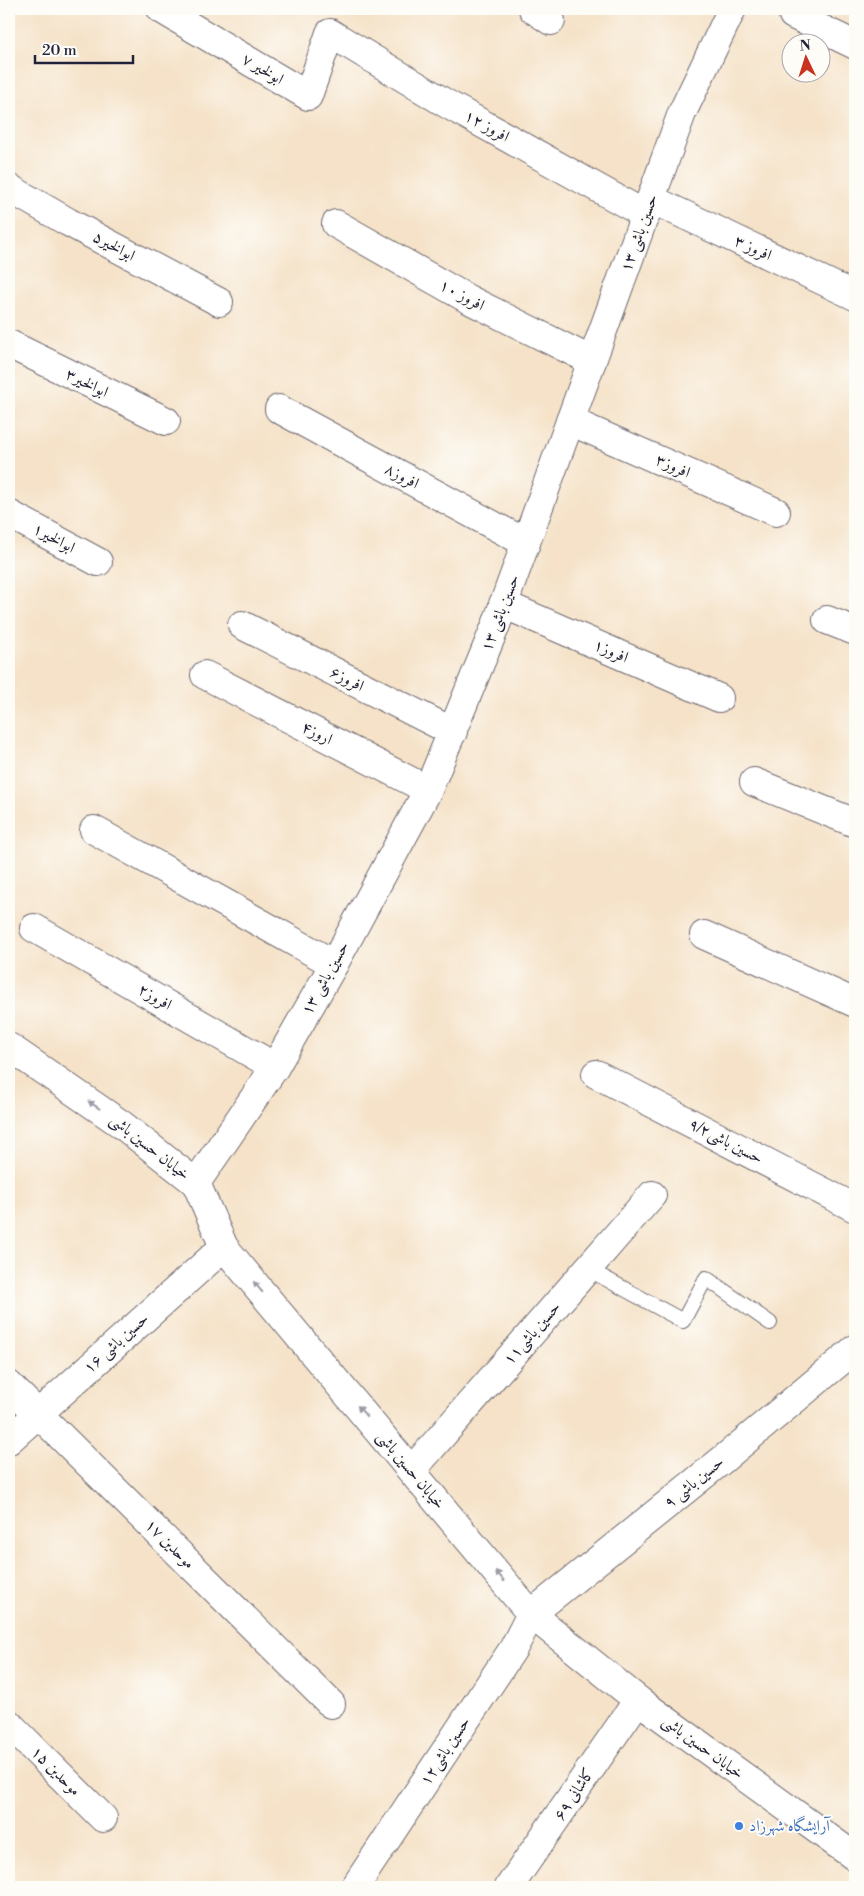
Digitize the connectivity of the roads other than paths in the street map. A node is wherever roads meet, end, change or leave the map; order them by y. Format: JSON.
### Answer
{"nodes":[{"id":1,"x":161,"y":9,"type":"edge"},
{"id":2,"x":732,"y":9,"type":"edge"},
{"id":3,"x":793,"y":16,"type":"dead end"},
{"id":4,"x":330,"y":33,"type":"joint"},
{"id":5,"x":855,"y":45,"type":"edge"},
{"id":6,"x":9,"y":188,"type":"edge"},
{"id":7,"x":648,"y":207,"type":"junction"},
{"id":8,"x":336,"y":224,"type":"dead end"},
{"id":9,"x":855,"y":296,"type":"edge"},
{"id":10,"x":219,"y":302,"type":"dead end"},
{"id":11,"x":9,"y":344,"type":"edge"},
{"id":12,"x":592,"y":361,"type":"junction"},
{"id":13,"x":279,"y":409,"type":"dead end"},
{"id":14,"x":166,"y":421,"type":"dead end"},
{"id":15,"x":570,"y":421,"type":"junction"},
{"id":16,"x":776,"y":512,"type":"dead end"},
{"id":17,"x":9,"y":514,"type":"edge"},
{"id":18,"x":526,"y":543,"type":"junction"},
{"id":19,"x":98,"y":562,"type":"dead end"},
{"id":20,"x":503,"y":604,"type":"junction"},
{"id":21,"x":827,"y":620,"type":"dead end"},
{"id":22,"x":242,"y":625,"type":"dead end"},
{"id":23,"x":855,"y":631,"type":"edge"},
{"id":24,"x":205,"y":675,"type":"dead end"},
{"id":25,"x":719,"y":698,"type":"dead end"},
{"id":26,"x":452,"y":732,"type":"junction"},
{"id":27,"x":754,"y":782,"type":"dead end"},
{"id":28,"x":428,"y":790,"type":"junction"},
{"id":29,"x":855,"y":823,"type":"edge"},
{"id":30,"x":94,"y":830,"type":"dead end"},
{"id":31,"x":34,"y":928,"type":"dead end"},
{"id":32,"x":704,"y":935,"type":"dead end"},
{"id":33,"x":334,"y":964,"type":"junction"},
{"id":34,"x":855,"y":1003,"type":"edge"},
{"id":35,"x":9,"y":1047,"type":"edge"},
{"id":36,"x":275,"y":1067,"type":"junction"},
{"id":37,"x":596,"y":1074,"type":"dead end"},
{"id":38,"x":196,"y":1183,"type":"junction"},
{"id":39,"x":652,"y":1195,"type":"dead end"},
{"id":40,"x":855,"y":1208,"type":"edge"},
{"id":41,"x":224,"y":1246,"type":"junction"},
{"id":42,"x":588,"y":1269,"type":"junction"},
{"id":43,"x":770,"y":1323,"type":"dead end"},
{"id":44,"x":853,"y":1355,"type":"edge"},
{"id":45,"x":9,"y":1385,"type":"edge"},
{"id":46,"x":38,"y":1414,"type":"junction"},
{"id":47,"x":9,"y":1440,"type":"edge"},
{"id":48,"x":412,"y":1470,"type":"junction"},
{"id":49,"x":531,"y":1614,"type":"junction"},
{"id":50,"x":638,"y":1700,"type":"junction"},
{"id":51,"x":331,"y":1704,"type":"dead end"},
{"id":52,"x":9,"y":1724,"type":"edge"},
{"id":53,"x":103,"y":1818,"type":"dead end"},
{"id":54,"x":855,"y":1857,"type":"edge"},
{"id":55,"x":355,"y":1887,"type":"edge"},
{"id":56,"x":509,"y":1887,"type":"edge"}],
"edges":[{"from":1,"to":4,"type":"street","name":"ابولخیر ۷"},
{"from":2,"to":7,"type":"street","name":"حسین باشی ۱۳"},
{"from":3,"to":5,"type":"street"},
{"from":4,"to":7,"type":"street","name":"افروز ۱۲"},
{"from":6,"to":10,"type":"street","name":"ابوالخیر۵"},
{"from":7,"to":9,"type":"street","name":"افروز ۳"},
{"from":7,"to":12,"type":"street","name":"حسین باشی ۱۳"},
{"from":8,"to":12,"type":"street","name":"افروز ۱۰"},
{"from":11,"to":14,"type":"street","name":"ابوالخیر۳"},
{"from":12,"to":15,"type":"street","name":"حسین باشی ۱۳"},
{"from":13,"to":18,"type":"street","name":"افروز۸"},
{"from":15,"to":16,"type":"street","name":"افروز۳"},
{"from":15,"to":18,"type":"street","name":"حسین باشی ۱۳"},
{"from":17,"to":19,"type":"street","name":"ابوالخیر۱"},
{"from":18,"to":20,"type":"street","name":"حسین باشی ۱۳"},
{"from":20,"to":25,"type":"street","name":"افروز۱"},
{"from":20,"to":26,"type":"street","name":"حسین باشی ۱۳"},
{"from":21,"to":23,"type":"street"},
{"from":22,"to":26,"type":"street","name":"افروز۶"},
{"from":24,"to":28,"type":"street","name":"اروز۴"},
{"from":26,"to":28,"type":"street","name":"حسین باشی ۱۳"},
{"from":27,"to":29,"type":"street"},
{"from":28,"to":33,"type":"street","name":"حسین باشی ۱۳"},
{"from":30,"to":33,"type":"street"},
{"from":31,"to":36,"type":"street","name":"افروز۲"},
{"from":32,"to":34,"type":"street"},
{"from":33,"to":36,"type":"street","name":"حسین باشی ۱۳"},
{"from":38,"to":35,"type":"street","name":"خیابان حسین باشی","one_way":true},
{"from":36,"to":38,"type":"street","name":"حسین باشی ۱۳"},
{"from":37,"to":40,"type":"street","name":"حسین باشی۹/۲"},
{"from":38,"to":41,"type":"street","name":"خیابان حسین باشی"},
{"from":39,"to":42,"type":"street","name":"حسین باشی۱۱"},
{"from":41,"to":46,"type":"street","name":"حسین باشی ۱۶"},
{"from":48,"to":41,"type":"street","name":"خیابان حسین باشی","one_way":true},
{"from":42,"to":43,"type":"lane"},
{"from":42,"to":48,"type":"street","name":"حسین باشی۱۱"},
{"from":44,"to":49,"type":"street","name":"حسین باشی ۹"},
{"from":45,"to":46,"type":"street","name":"موحدین ۱۷"},
{"from":46,"to":47,"type":"street","name":"حسین باشی ۱۶"},
{"from":46,"to":51,"type":"street","name":"موحدین ۱۷"},
{"from":49,"to":48,"type":"street","name":"خیابان حسین باشی","one_way":true},
{"from":49,"to":50,"type":"street","name":"خیابان حسین باشی"},
{"from":49,"to":55,"type":"street","name":"حسین باشی۱۲"},
{"from":50,"to":54,"type":"street","name":"خیابان حسین باشی"},
{"from":50,"to":56,"type":"street","name":"کاشانی ۶۹"},
{"from":52,"to":53,"type":"street","name":"موحدین ۱۵"}]}
